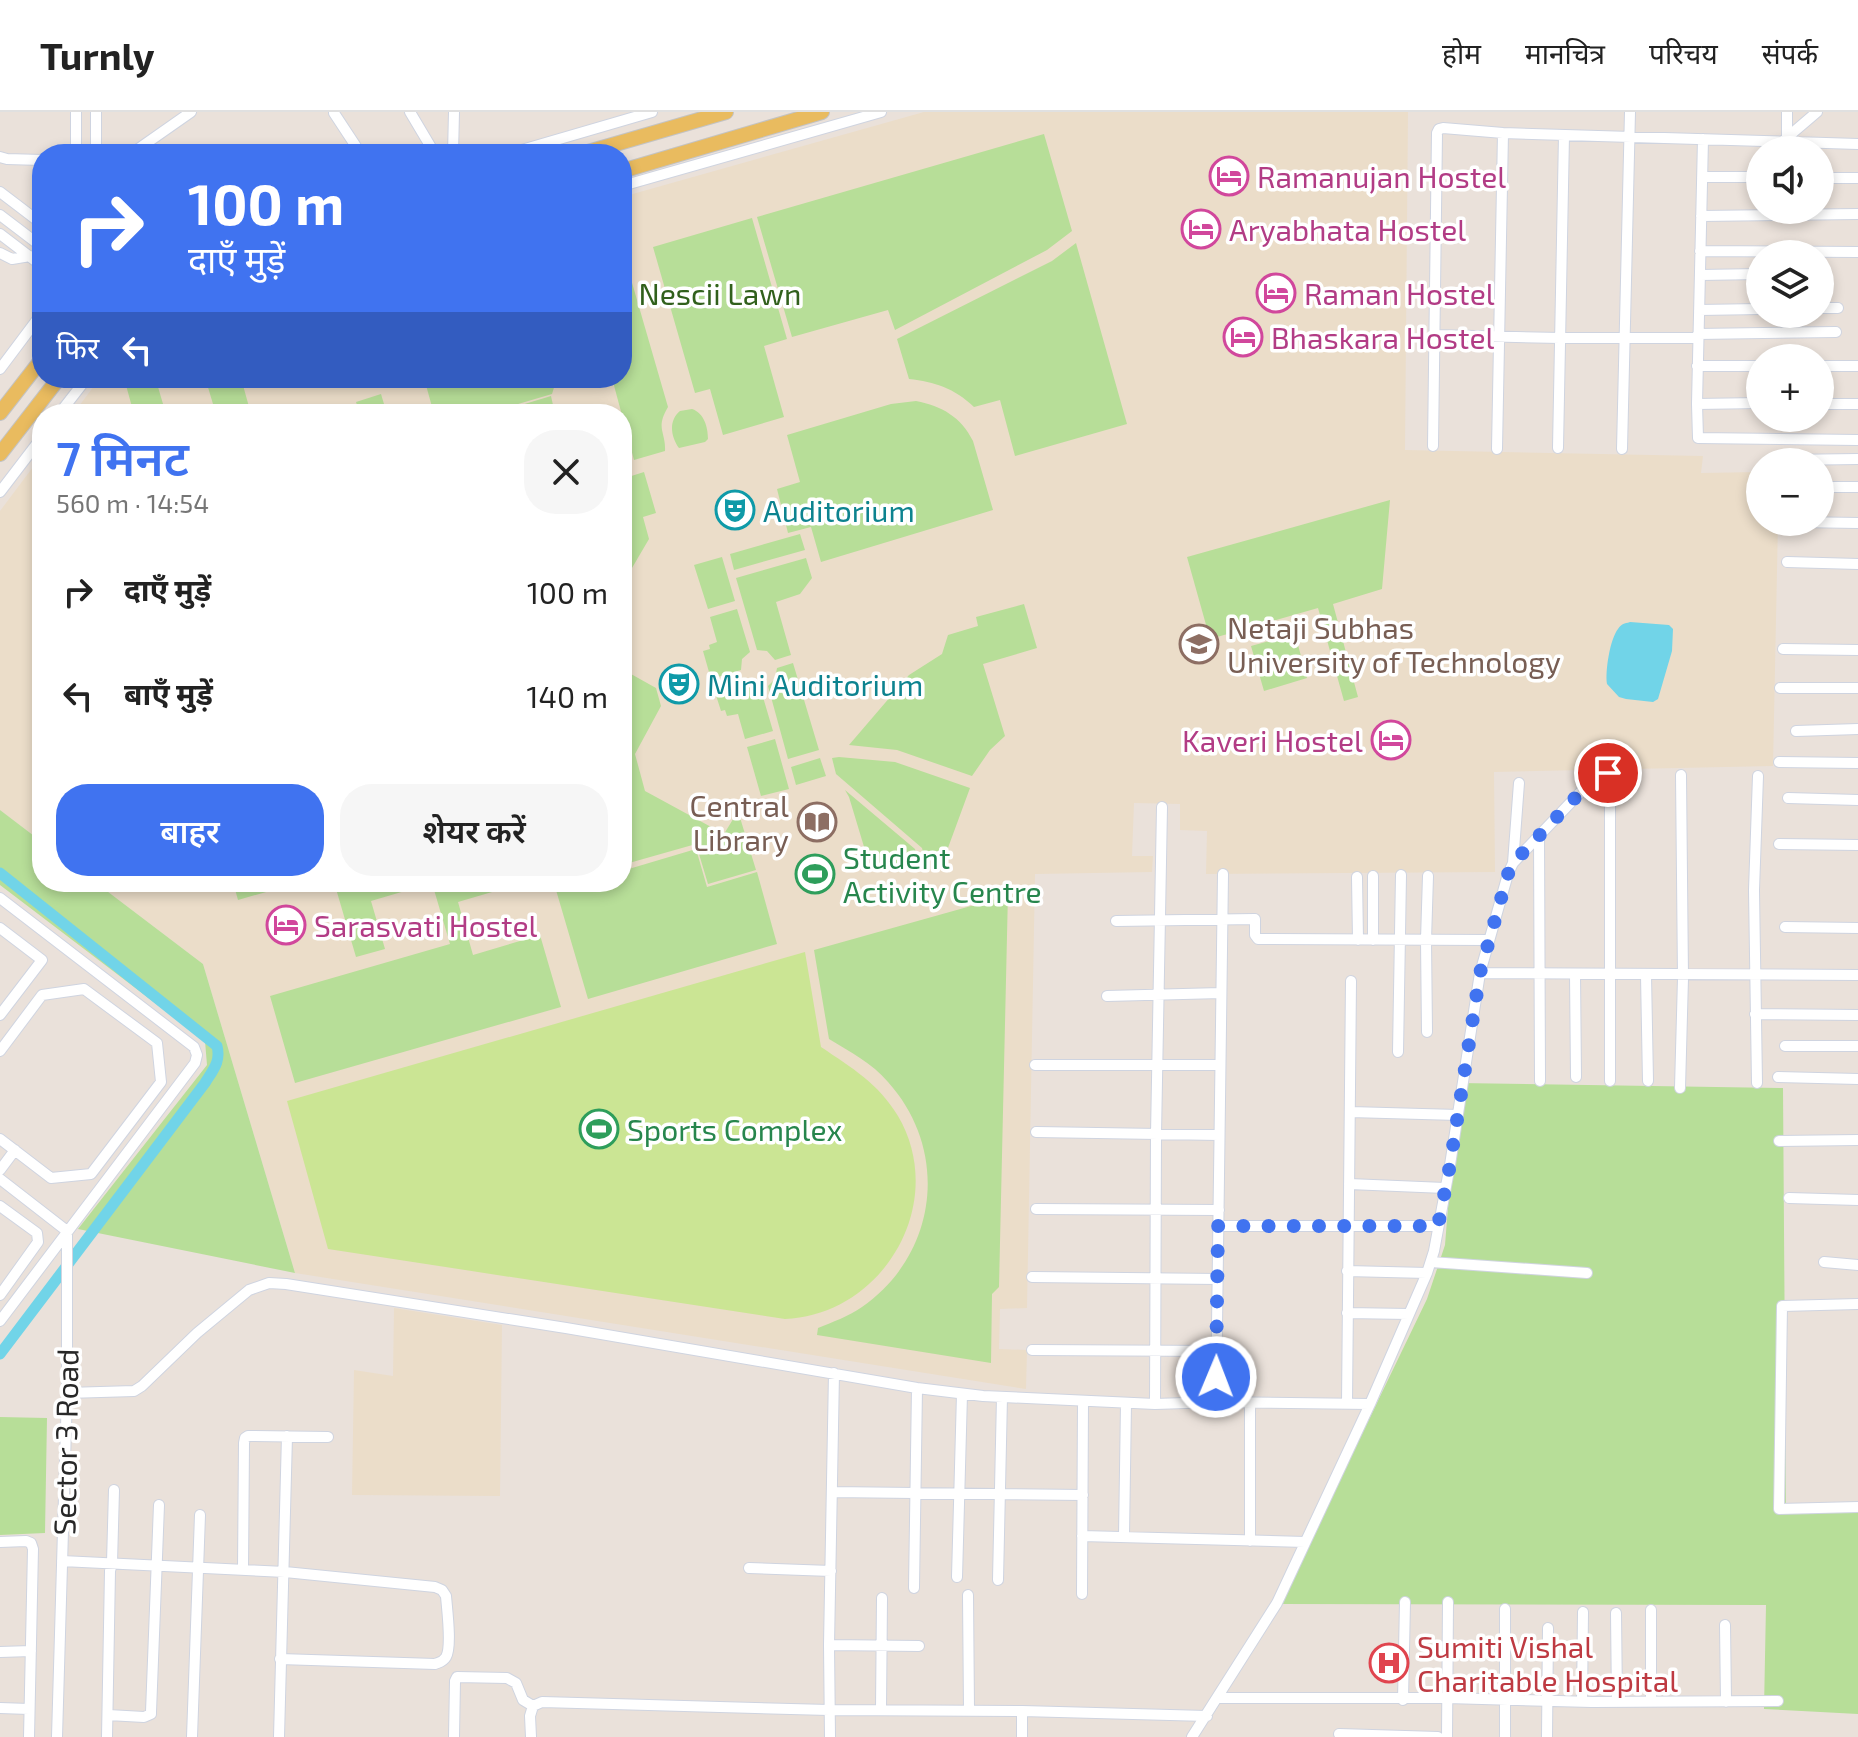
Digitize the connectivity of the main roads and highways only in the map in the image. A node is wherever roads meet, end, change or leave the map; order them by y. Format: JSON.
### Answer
{"nodes":[{"id":1,"x":726,"y":112,"type":"edge"},
{"id":2,"x":822,"y":112,"type":"edge"},
{"id":3,"x":616,"y":144,"type":"edge"},
{"id":4,"x":632,"y":168,"type":"edge"},
{"id":5,"x":32,"y":372,"type":"edge"},
{"id":6,"x":51,"y":388,"type":"edge"},
{"id":7,"x":39,"y":404,"type":"edge"},
{"id":8,"x":0,"y":413,"type":"edge"},
{"id":9,"x":32,"y":413,"type":"edge"},
{"id":10,"x":0,"y":454,"type":"edge"}],
"edges":[{"from":1,"to":3,"type":"main road"},
{"from":2,"to":4,"type":"main road"},
{"from":5,"to":8,"type":"main road"},
{"from":6,"to":7,"type":"main road"},
{"from":9,"to":10,"type":"main road"}]}
